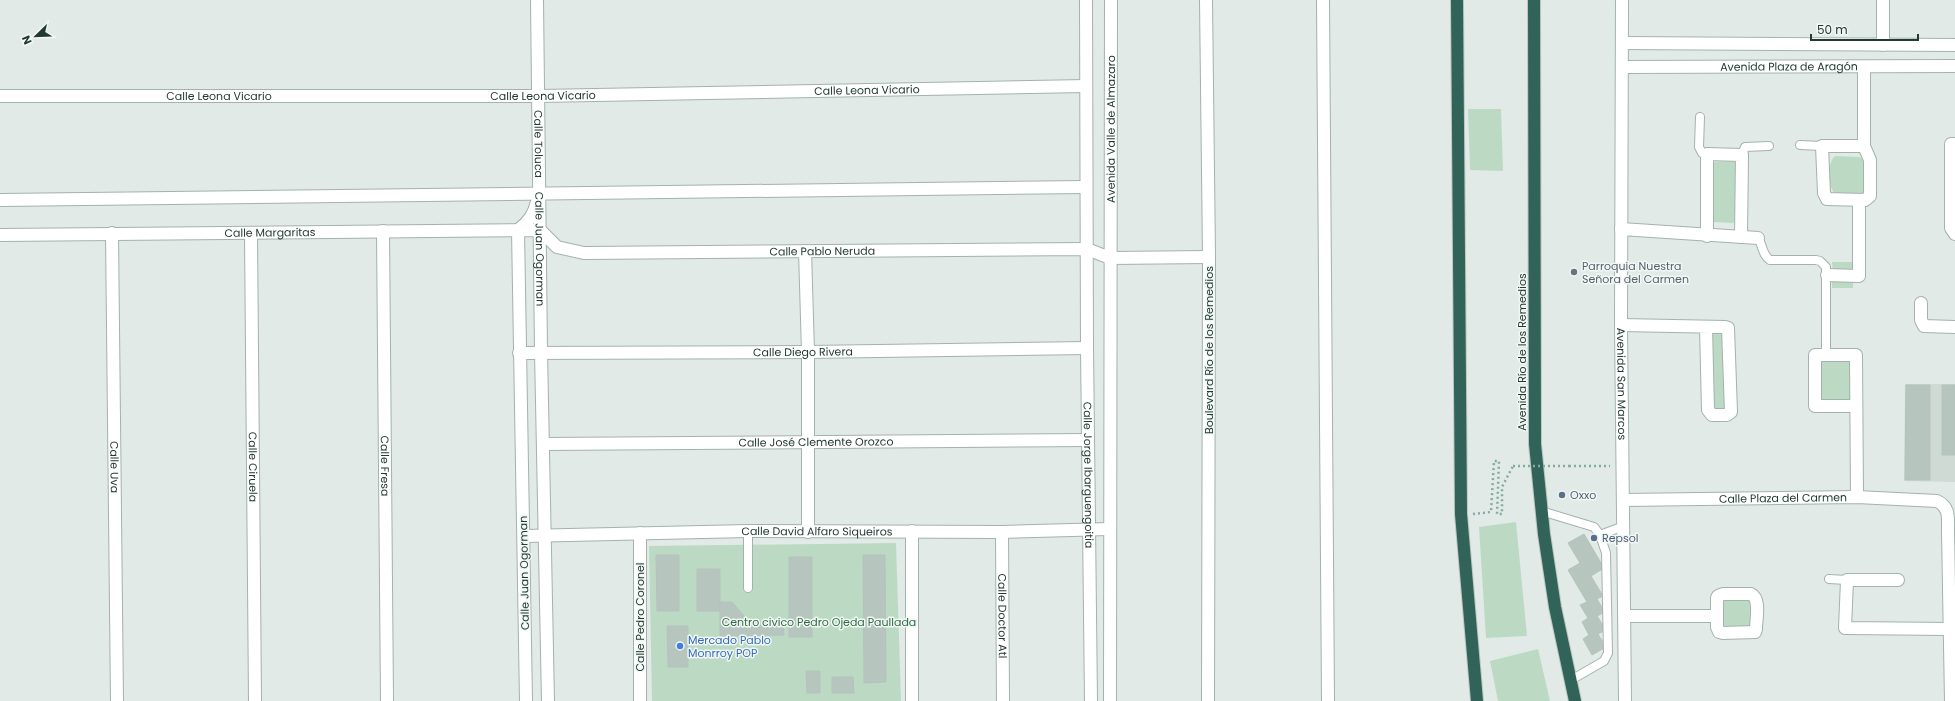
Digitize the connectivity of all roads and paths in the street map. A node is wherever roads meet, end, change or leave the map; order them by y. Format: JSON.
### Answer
{"nodes":[{"id":1,"x":537,"y":0,"type":"edge"},
{"id":2,"x":1086,"y":0,"type":"edge"},
{"id":3,"x":1111,"y":0,"type":"edge"},
{"id":4,"x":1206,"y":0,"type":"edge"},
{"id":5,"x":1323,"y":0,"type":"edge"},
{"id":6,"x":1457,"y":0,"type":"edge"},
{"id":7,"x":1534,"y":0,"type":"edge"},
{"id":8,"x":1622,"y":0,"type":"edge"},
{"id":9,"x":1883,"y":0,"type":"edge"},
{"id":10,"x":1622,"y":43,"type":"junction"},
{"id":11,"x":1883,"y":45,"type":"junction"},
{"id":12,"x":1955,"y":45,"type":"edge"},
{"id":13,"x":1955,"y":66,"type":"edge"},
{"id":14,"x":1622,"y":67,"type":"junction"},
{"id":15,"x":1864,"y":67,"type":"junction"},
{"id":16,"x":1086,"y":86,"type":"junction"},
{"id":17,"x":0,"y":96,"type":"edge"},
{"id":18,"x":539,"y":96,"type":"junction"},
{"id":19,"x":1700,"y":117,"type":"dead end"},
{"id":20,"x":1949,"y":144,"type":"edge"},
{"id":21,"x":1800,"y":145,"type":"dead end"},
{"id":22,"x":1769,"y":146,"type":"dead end"},
{"id":23,"x":1822,"y":146,"type":"junction"},
{"id":24,"x":1864,"y":146,"type":"junction"},
{"id":25,"x":1707,"y":154,"type":"junction"},
{"id":26,"x":1742,"y":155,"type":"junction"},
{"id":27,"x":1086,"y":187,"type":"junction"},
{"id":28,"x":540,"y":193,"type":"junction"},
{"id":29,"x":1864,"y":199,"type":"junction"},
{"id":30,"x":0,"y":200,"type":"edge"},
{"id":31,"x":1621,"y":229,"type":"junction"},
{"id":32,"x":518,"y":230,"type":"junction"},
{"id":33,"x":540,"y":230,"type":"junction"},
{"id":34,"x":383,"y":231,"type":"junction"},
{"id":35,"x":112,"y":233,"type":"junction"},
{"id":36,"x":251,"y":233,"type":"junction"},
{"id":37,"x":1954,"y":233,"type":"edge"},
{"id":38,"x":0,"y":235,"type":"edge"},
{"id":39,"x":1706,"y":236,"type":"junction"},
{"id":40,"x":1741,"y":237,"type":"junction"},
{"id":41,"x":1758,"y":238,"type":"joint"},
{"id":42,"x":1087,"y":249,"type":"junction"},
{"id":43,"x":806,"y":252,"type":"junction"},
{"id":44,"x":1110,"y":258,"type":"junction"},
{"id":45,"x":1209,"y":258,"type":"junction"},
{"id":46,"x":1827,"y":275,"type":"junction"},
{"id":47,"x":1921,"y":303,"type":"dead end"},
{"id":48,"x":1621,"y":326,"type":"junction"},
{"id":49,"x":1706,"y":327,"type":"junction"},
{"id":50,"x":1955,"y":327,"type":"edge"},
{"id":51,"x":1087,"y":348,"type":"junction"},
{"id":52,"x":541,"y":352,"type":"junction"},
{"id":53,"x":808,"y":352,"type":"junction"},
{"id":54,"x":519,"y":353,"type":"junction"},
{"id":55,"x":1826,"y":355,"type":"junction"},
{"id":56,"x":1856,"y":406,"type":"junction"},
{"id":57,"x":1088,"y":440,"type":"junction"},
{"id":58,"x":808,"y":441,"type":"junction"},
{"id":59,"x":543,"y":444,"type":"junction"},
{"id":60,"x":1622,"y":466,"type":"junction"},
{"id":61,"x":1857,"y":497,"type":"junction"},
{"id":62,"x":1623,"y":500,"type":"junction"},
{"id":63,"x":1541,"y":511,"type":"junction"},
{"id":64,"x":1461,"y":514,"type":"junction"},
{"id":65,"x":1624,"y":526,"type":"junction"},
{"id":66,"x":1090,"y":529,"type":"junction"},
{"id":67,"x":1109,"y":529,"type":"junction"},
{"id":68,"x":748,"y":531,"type":"junction"},
{"id":69,"x":1952,"y":531,"type":"edge"},
{"id":70,"x":808,"y":532,"type":"junction"},
{"id":71,"x":912,"y":532,"type":"junction"},
{"id":72,"x":1002,"y":532,"type":"junction"},
{"id":73,"x":640,"y":533,"type":"junction"},
{"id":74,"x":546,"y":535,"type":"junction"},
{"id":75,"x":1600,"y":535,"type":"junction"},
{"id":76,"x":524,"y":536,"type":"junction"},
{"id":77,"x":1829,"y":579,"type":"dead end"},
{"id":78,"x":1847,"y":580,"type":"junction"},
{"id":79,"x":1898,"y":580,"type":"dead end"},
{"id":80,"x":748,"y":588,"type":"dead end"},
{"id":81,"x":1625,"y":616,"type":"junction"},
{"id":82,"x":1717,"y":616,"type":"dead end"},
{"id":83,"x":1951,"y":629,"type":"junction"},
{"id":84,"x":1571,"y":680,"type":"junction"},
{"id":85,"x":1955,"y":700,"type":"edge"},
{"id":86,"x":117,"y":701,"type":"edge"},
{"id":87,"x":255,"y":701,"type":"edge"},
{"id":88,"x":387,"y":701,"type":"edge"},
{"id":89,"x":526,"y":701,"type":"edge"},
{"id":90,"x":548,"y":701,"type":"edge"},
{"id":91,"x":640,"y":701,"type":"edge"},
{"id":92,"x":912,"y":701,"type":"edge"},
{"id":93,"x":1003,"y":701,"type":"edge"},
{"id":94,"x":1091,"y":701,"type":"edge"},
{"id":95,"x":1110,"y":701,"type":"edge"},
{"id":96,"x":1208,"y":701,"type":"edge"},
{"id":97,"x":1328,"y":701,"type":"edge"},
{"id":98,"x":1477,"y":701,"type":"edge"},
{"id":99,"x":1575,"y":701,"type":"edge"},
{"id":100,"x":1625,"y":701,"type":"edge"},
{"id":101,"x":1951,"y":701,"type":"edge"}],
"edges":[{"from":1,"to":18,"type":"street","name":"Calle Toluca"},
{"from":2,"to":16,"type":"street"},
{"from":3,"to":44,"type":"street","name":"Avenida Valle de Almazaro"},
{"from":4,"to":45,"type":"street","name":"Boulevard Río de los Remedios"},
{"from":5,"to":97,"type":"street"},
{"from":6,"to":64,"type":"highway"},
{"from":7,"to":63,"type":"highway","name":"Avenida Río de los Remedios"},
{"from":8,"to":10,"type":"street","name":"Avenida San Marcos"},
{"from":9,"to":11,"type":"street"},
{"from":10,"to":11,"type":"street","name":"Avenida Plaza de Aragón"},
{"from":10,"to":14,"type":"street","name":"Avenida San Marcos"},
{"from":11,"to":12,"type":"street","name":"Avenida Plaza de Aragón"},
{"from":13,"to":15,"type":"street","name":"Avenida Plaza de Aragón"},
{"from":14,"to":15,"type":"street","name":"Avenida Plaza de Aragón"},
{"from":14,"to":31,"type":"street","name":"Avenida San Marcos"},
{"from":15,"to":24,"type":"street"},
{"from":16,"to":18,"type":"street","name":"Calle Leona Vicario"},
{"from":16,"to":27,"type":"street"},
{"from":17,"to":18,"type":"street","name":"Calle Leona Vicario"},
{"from":18,"to":28,"type":"street","name":"Calle Toluca"},
{"from":19,"to":25,"type":"lane"},
{"from":20,"to":37,"type":"street"},
{"from":21,"to":23,"type":"lane"},
{"from":22,"to":26,"type":"lane"},
{"from":23,"to":24,"type":"street"},
{"from":23,"to":29,"type":"street"},
{"from":24,"to":29,"type":"street"},
{"from":25,"to":26,"type":"street"},
{"from":25,"to":39,"type":"street"},
{"from":26,"to":40,"type":"street"},
{"from":27,"to":28,"type":"street"},
{"from":27,"to":42,"type":"street"},
{"from":28,"to":30,"type":"street"},
{"from":28,"to":32,"type":"street","name":"Calle Juan Ogorman"},
{"from":28,"to":33,"type":"street","name":"Calle Juan Ogorman"},
{"from":29,"to":46,"type":"street"},
{"from":31,"to":39,"type":"street"},
{"from":31,"to":48,"type":"street","name":"Avenida San Marcos"},
{"from":32,"to":33,"type":"street","name":"Calle Margaritas"},
{"from":32,"to":34,"type":"street","name":"Calle Margaritas"},
{"from":32,"to":54,"type":"street","name":"Calle Juan Ogorman"},
{"from":33,"to":43,"type":"street","name":"Calle Pablo Neruda"},
{"from":33,"to":52,"type":"street","name":"Calle Juan Ogorman"},
{"from":34,"to":36,"type":"street","name":"Calle Margaritas"},
{"from":34,"to":88,"type":"street","name":"Calle Fresa"},
{"from":35,"to":36,"type":"street","name":"Calle Margaritas"},
{"from":35,"to":38,"type":"street","name":"Calle Margaritas"},
{"from":35,"to":86,"type":"street","name":"Calle Uva"},
{"from":36,"to":87,"type":"street","name":"Calle Ciruela"},
{"from":39,"to":40,"type":"street"},
{"from":40,"to":41,"type":"street"},
{"from":41,"to":46,"type":"lane"},
{"from":42,"to":43,"type":"street","name":"Calle Pablo Neruda"},
{"from":42,"to":44,"type":"street","name":"Calle Pablo Neruda"},
{"from":42,"to":51,"type":"street","name":"Calle Jorge Ibarguengoitia"},
{"from":43,"to":53,"type":"street"},
{"from":44,"to":45,"type":"street"},
{"from":44,"to":67,"type":"street","name":"Calle Jorge Ibarguengoitia"},
{"from":45,"to":96,"type":"street","name":"Boulevard Río de los Remedios"},
{"from":46,"to":55,"type":"lane"},
{"from":47,"to":50,"type":"street"},
{"from":48,"to":49,"type":"street"},
{"from":48,"to":60,"type":"street","name":"Avenida San Marcos"},
{"from":49,"to":49,"type":"street"},
{"from":51,"to":53,"type":"street","name":"Calle Diego Rivera"},
{"from":51,"to":57,"type":"street","name":"Calle Jorge Ibarguengoitia"},
{"from":52,"to":53,"type":"street","name":"Calle Diego Rivera"},
{"from":52,"to":54,"type":"street","name":"Calle Diego Rivera"},
{"from":52,"to":59,"type":"street","name":"Calle Juan Ogorman"},
{"from":53,"to":58,"type":"street"},
{"from":54,"to":76,"type":"street","name":"Calle Juan Ogorman"},
{"from":55,"to":56,"type":"street"},
{"from":55,"to":56,"type":"street"},
{"from":56,"to":61,"type":"street"},
{"from":57,"to":58,"type":"street","name":"Calle José Clemente Orozco"},
{"from":57,"to":66,"type":"street","name":"Calle Jorge Ibarguengoitia"},
{"from":58,"to":59,"type":"street","name":"Calle José Clemente Orozco"},
{"from":58,"to":70,"type":"street"},
{"from":59,"to":74,"type":"street","name":"Calle Juan Ogorman"},
{"from":60,"to":62,"type":"street","name":"Avenida San Marcos"},
{"from":60,"to":64,"type":"path","bridge":true},
{"from":61,"to":62,"type":"street","name":"Calle Plaza del Carmen"},
{"from":61,"to":69,"type":"street","name":"Calle Plaza del Carmen"},
{"from":62,"to":65,"type":"street","name":"Avenida San Marcos"},
{"from":63,"to":75,"type":"lane"},
{"from":63,"to":84,"type":"highway","name":"Avenida Río de los Remedios"},
{"from":64,"to":98,"type":"highway"},
{"from":65,"to":75,"type":"lane"},
{"from":65,"to":81,"type":"street","name":"Avenida San Marcos"},
{"from":66,"to":67,"type":"street","name":"Calle David Alfaro Siqueiros"},
{"from":66,"to":72,"type":"street","name":"Calle David Alfaro Siqueiros"},
{"from":66,"to":94,"type":"street","name":"Calle Jorge Ibarguengoitia"},
{"from":67,"to":95,"type":"street","name":"Calle Jorge Ibarguengoitia"},
{"from":68,"to":70,"type":"street","name":"Calle David Alfaro Siqueiros"},
{"from":68,"to":73,"type":"street","name":"Calle David Alfaro Siqueiros"},
{"from":68,"to":80,"type":"lane"},
{"from":69,"to":83,"type":"street"},
{"from":70,"to":71,"type":"street","name":"Calle David Alfaro Siqueiros"},
{"from":71,"to":72,"type":"street","name":"Calle David Alfaro Siqueiros"},
{"from":71,"to":92,"type":"street"},
{"from":72,"to":93,"type":"street","name":"Calle Doctor Atl"},
{"from":73,"to":74,"type":"street","name":"Calle David Alfaro Siqueiros"},
{"from":73,"to":91,"type":"street","name":"Calle Pedro Coronel"},
{"from":74,"to":76,"type":"street","name":"Calle David Alfaro Siqueiros"},
{"from":74,"to":90,"type":"street","name":"Calle Juan Ogorman"},
{"from":75,"to":84,"type":"lane"},
{"from":76,"to":89,"type":"street","name":"Calle Juan Ogorman"},
{"from":77,"to":78,"type":"lane"},
{"from":78,"to":79,"type":"street"},
{"from":78,"to":83,"type":"street"},
{"from":81,"to":82,"type":"street"},
{"from":81,"to":100,"type":"street","name":"Avenida San Marcos"},
{"from":83,"to":101,"type":"street"},
{"from":84,"to":99,"type":"highway","name":"Avenida Río de los Remedios"},
{"from":85,"to":101,"type":"street"}]}
